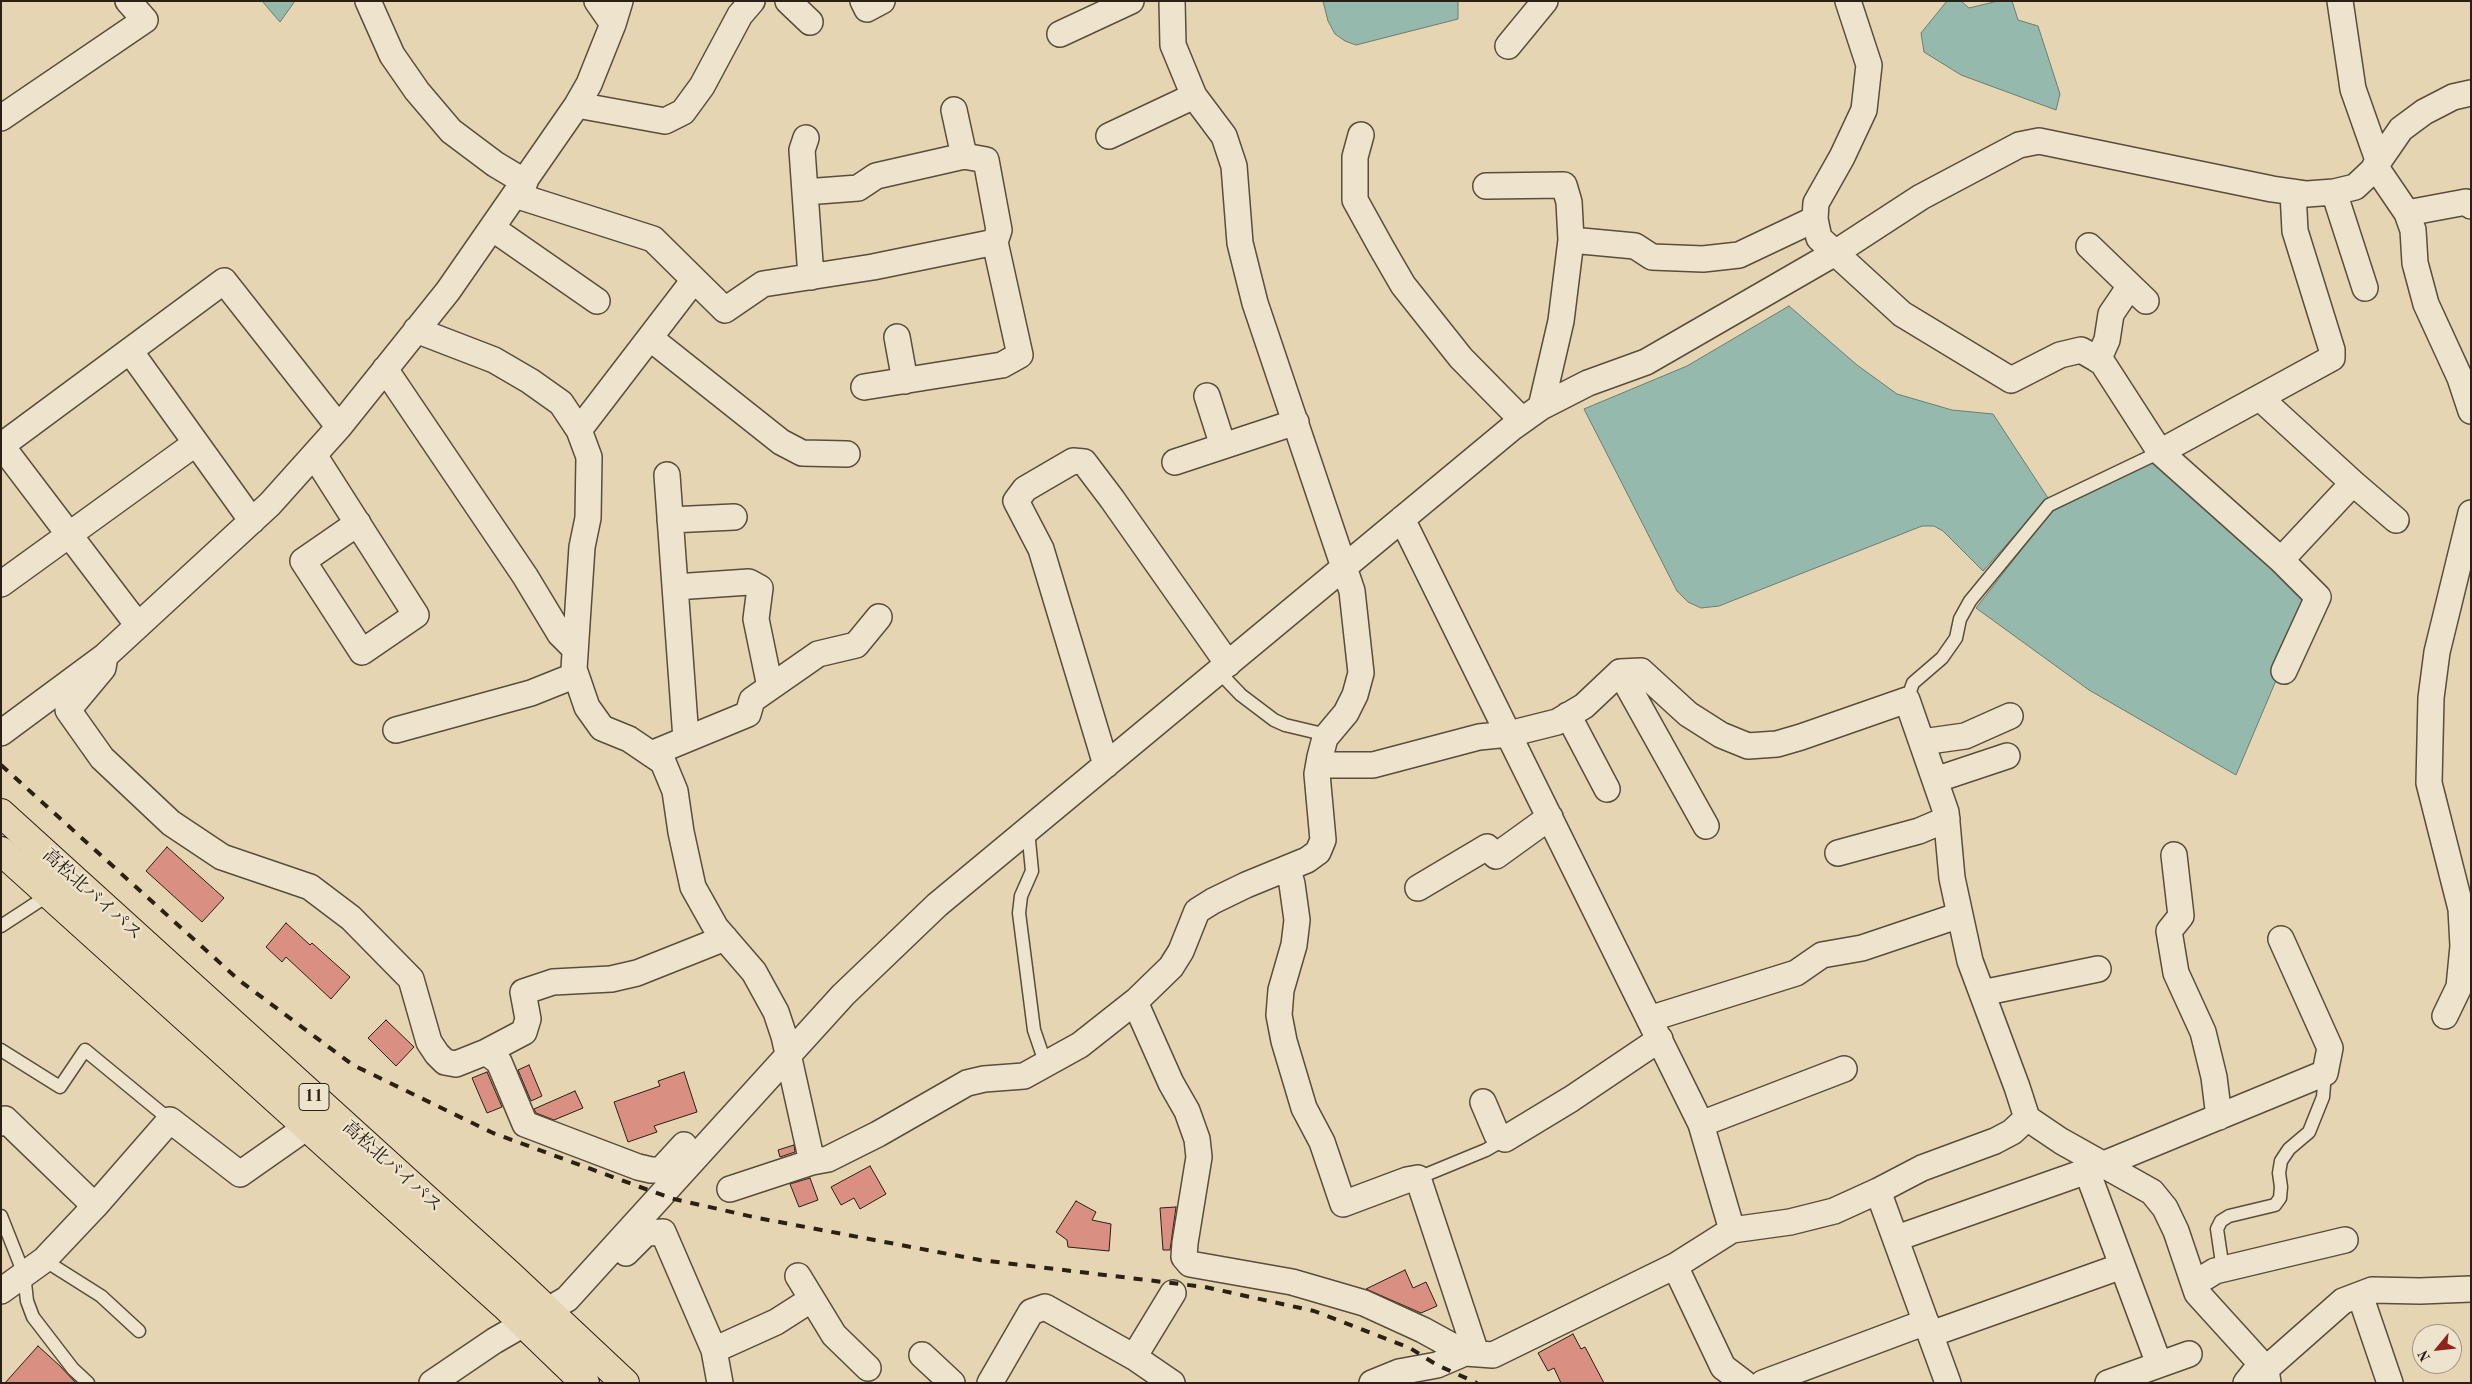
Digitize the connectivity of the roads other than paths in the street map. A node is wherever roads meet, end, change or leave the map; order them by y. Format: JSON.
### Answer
{"nodes":[{"id":1,"x":128,"y":1,"type":"edge"},
{"id":2,"x":368,"y":1,"type":"edge"},
{"id":3,"x":597,"y":1,"type":"edge"},
{"id":4,"x":752,"y":1,"type":"edge"},
{"id":5,"x":788,"y":1,"type":"edge"},
{"id":6,"x":863,"y":1,"type":"edge"},
{"id":7,"x":882,"y":1,"type":"edge"},
{"id":8,"x":1131,"y":1,"type":"edge"},
{"id":9,"x":1152,"y":1,"type":"edge"},
{"id":10,"x":1545,"y":1,"type":"edge"},
{"id":11,"x":1848,"y":1,"type":"edge"},
{"id":12,"x":2340,"y":1,"type":"edge"},
{"id":13,"x":1172,"y":12,"type":"edge"},
{"id":14,"x":616,"y":13,"type":"edge"},
{"id":15,"x":810,"y":22,"type":"dead end"},
{"id":16,"x":1060,"y":34,"type":"dead end"},
{"id":17,"x":1508,"y":46,"type":"dead end"},
{"id":18,"x":2471,"y":94,"type":"edge"},
{"id":19,"x":1194,"y":96,"type":"junction"},
{"id":20,"x":577,"y":105,"type":"junction"},
{"id":21,"x":954,"y":110,"type":"dead end"},
{"id":22,"x":1,"y":118,"type":"edge"},
{"id":23,"x":1361,"y":135,"type":"dead end"},
{"id":24,"x":1109,"y":136,"type":"dead end"},
{"id":25,"x":806,"y":138,"type":"dead end"},
{"id":26,"x":964,"y":156,"type":"junction"},
{"id":27,"x":2377,"y":163,"type":"junction"},
{"id":28,"x":1486,"y":186,"type":"dead end"},
{"id":29,"x":520,"y":188,"type":"junction"},
{"id":30,"x":805,"y":192,"type":"junction"},
{"id":31,"x":2293,"y":192,"type":"junction"},
{"id":32,"x":2334,"y":192,"type":"junction"},
{"id":33,"x":2471,"y":206,"type":"edge"},
{"id":34,"x":2407,"y":213,"type":"junction"},
{"id":35,"x":1815,"y":219,"type":"junction"},
{"id":36,"x":492,"y":228,"type":"junction"},
{"id":37,"x":1571,"y":240,"type":"junction"},
{"id":38,"x":995,"y":242,"type":"junction"},
{"id":39,"x":2089,"y":246,"type":"dead end"},
{"id":40,"x":1835,"y":253,"type":"junction"},
{"id":41,"x":811,"y":277,"type":"junction"},
{"id":42,"x":694,"y":280,"type":"junction"},
{"id":43,"x":2365,"y":288,"type":"dead end"},
{"id":44,"x":596,"y":301,"type":"dead end"},
{"id":45,"x":416,"y":330,"type":"junction"},
{"id":46,"x":897,"y":337,"type":"dead end"},
{"id":47,"x":650,"y":338,"type":"junction"},
{"id":48,"x":130,"y":351,"type":"junction"},
{"id":49,"x":2098,"y":360,"type":"junction"},
{"id":50,"x":385,"y":369,"type":"junction"},
{"id":51,"x":905,"y":381,"type":"junction"},
{"id":52,"x":864,"y":387,"type":"dead end"},
{"id":53,"x":1207,"y":396,"type":"dead end"},
{"id":54,"x":2260,"y":398,"type":"junction"},
{"id":55,"x":2471,"y":412,"type":"edge"},
{"id":56,"x":1532,"y":414,"type":"junction"},
{"id":57,"x":1296,"y":422,"type":"junction"},
{"id":58,"x":339,"y":427,"type":"junction"},
{"id":59,"x":579,"y":430,"type":"junction"},
{"id":60,"x":196,"y":443,"type":"junction"},
{"id":61,"x":2,"y":445,"type":"edge"},
{"id":62,"x":1223,"y":446,"type":"junction"},
{"id":63,"x":2160,"y":452,"type":"junction"},
{"id":64,"x":847,"y":454,"type":"dead end"},
{"id":65,"x":314,"y":455,"type":"junction"},
{"id":66,"x":1175,"y":462,"type":"dead end"},
{"id":67,"x":667,"y":475,"type":"dead end"},
{"id":68,"x":2353,"y":483,"type":"junction"},
{"id":69,"x":2471,"y":513,"type":"edge"},
{"id":70,"x":734,"y":517,"type":"dead end"},
{"id":71,"x":670,"y":520,"type":"junction"},
{"id":72,"x":1402,"y":520,"type":"junction"},
{"id":73,"x":2396,"y":520,"type":"dead end"},
{"id":74,"x":252,"y":521,"type":"junction"},
{"id":75,"x":358,"y":523,"type":"junction"},
{"id":76,"x":69,"y":535,"type":"junction"},
{"id":77,"x":2281,"y":560,"type":"junction"},
{"id":78,"x":1345,"y":567,"type":"junction"},
{"id":79,"x":1,"y":584,"type":"edge"},
{"id":80,"x":675,"y":587,"type":"junction"},
{"id":81,"x":879,"y":617,"type":"dead end"},
{"id":82,"x":137,"y":624,"type":"junction"},
{"id":83,"x":575,"y":649,"type":"junction"},
{"id":84,"x":105,"y":656,"type":"junction"},
{"id":85,"x":1223,"y":668,"type":"junction"},
{"id":86,"x":2284,"y":671,"type":"dead end"},
{"id":87,"x":1620,"y":672,"type":"junction"},
{"id":88,"x":576,"y":675,"type":"junction"},
{"id":89,"x":770,"y":687,"type":"junction"},
{"id":90,"x":1907,"y":700,"type":"junction"},
{"id":91,"x":1568,"y":716,"type":"junction"},
{"id":92,"x":2010,"y":716,"type":"dead end"},
{"id":93,"x":396,"y":730,"type":"dead end"},
{"id":94,"x":2,"y":732,"type":"edge"},
{"id":95,"x":1509,"y":734,"type":"junction"},
{"id":96,"x":1327,"y":735,"type":"junction"},
{"id":97,"x":686,"y":739,"type":"junction"},
{"id":98,"x":1922,"y":742,"type":"junction"},
{"id":99,"x":651,"y":754,"type":"junction"},
{"id":100,"x":2007,"y":756,"type":"dead end"},
{"id":101,"x":1106,"y":765,"type":"junction"},
{"id":102,"x":1319,"y":765,"type":"junction"},
{"id":103,"x":1935,"y":780,"type":"junction"},
{"id":104,"x":1607,"y":789,"type":"dead end"},
{"id":105,"x":1,"y":813,"type":"edge"},
{"id":106,"x":1550,"y":817,"type":"junction"},
{"id":107,"x":1946,"y":819,"type":"junction"},
{"id":108,"x":1706,"y":826,"type":"dead end"},
{"id":109,"x":1028,"y":830,"type":"junction"},
{"id":110,"x":1,"y":850,"type":"edge"},
{"id":111,"x":1838,"y":853,"type":"dead end"},
{"id":112,"x":2174,"y":855,"type":"dead end"},
{"id":113,"x":1288,"y":869,"type":"junction"},
{"id":114,"x":1418,"y":888,"type":"dead end"},
{"id":115,"x":50,"y":894,"type":"junction"},
{"id":116,"x":1960,"y":915,"type":"junction"},
{"id":117,"x":1,"y":926,"type":"edge"},
{"id":118,"x":725,"y":938,"type":"junction"},
{"id":119,"x":2281,"y":939,"type":"dead end"},
{"id":120,"x":2098,"y":969,"type":"dead end"},
{"id":121,"x":1982,"y":993,"type":"junction"},
{"id":122,"x":1135,"y":1002,"type":"junction"},
{"id":123,"x":2445,"y":1016,"type":"dead end"},
{"id":124,"x":1655,"y":1029,"type":"junction"},
{"id":125,"x":786,"y":1046,"type":"junction"},
{"id":126,"x":1,"y":1050,"type":"edge"},
{"id":127,"x":486,"y":1052,"type":"junction"},
{"id":128,"x":1046,"y":1065,"type":"junction"},
{"id":129,"x":1844,"y":1069,"type":"dead end"},
{"id":130,"x":2325,"y":1073,"type":"junction"},
{"id":131,"x":1483,"y":1102,"type":"dead end"},
{"id":132,"x":2220,"y":1117,"type":"junction"},
{"id":133,"x":2027,"y":1118,"type":"junction"},
{"id":134,"x":170,"y":1120,"type":"junction"},
{"id":135,"x":1,"y":1123,"type":"edge"},
{"id":136,"x":1701,"y":1124,"type":"junction"},
{"id":137,"x":308,"y":1127,"type":"junction"},
{"id":138,"x":1505,"y":1139,"type":"junction"},
{"id":139,"x":812,"y":1162,"type":"junction"},
{"id":140,"x":2094,"y":1168,"type":"junction"},
{"id":141,"x":1418,"y":1178,"type":"junction"},
{"id":142,"x":730,"y":1189,"type":"dead end"},
{"id":143,"x":1878,"y":1192,"type":"junction"},
{"id":144,"x":95,"y":1206,"type":"junction"},
{"id":145,"x":1,"y":1216,"type":"edge"},
{"id":146,"x":1732,"y":1230,"type":"junction"},
{"id":147,"x":1897,"y":1238,"type":"junction"},
{"id":148,"x":2345,"y":1240,"type":"dead end"},
{"id":149,"x":44,"y":1260,"type":"junction"},
{"id":150,"x":1676,"y":1266,"type":"junction"},
{"id":151,"x":2122,"y":1266,"type":"junction"},
{"id":152,"x":2223,"y":1270,"type":"junction"},
{"id":153,"x":24,"y":1274,"type":"junction"},
{"id":154,"x":798,"y":1276,"type":"dead end"},
{"id":155,"x":2194,"y":1284,"type":"junction"},
{"id":156,"x":2471,"y":1289,"type":"edge"},
{"id":157,"x":1,"y":1291,"type":"edge"},
{"id":158,"x":1174,"y":1293,"type":"dead end"},
{"id":159,"x":2360,"y":1294,"type":"junction"},
{"id":160,"x":812,"y":1299,"type":"junction"},
{"id":161,"x":557,"y":1304,"type":"junction"},
{"id":162,"x":524,"y":1324,"type":"junction"},
{"id":163,"x":1928,"y":1328,"type":"junction"},
{"id":164,"x":140,"y":1331,"type":"dead end"},
{"id":165,"x":714,"y":1350,"type":"junction"},
{"id":166,"x":1470,"y":1353,"type":"junction"},
{"id":167,"x":2189,"y":1354,"type":"dead end"},
{"id":168,"x":922,"y":1355,"type":"dead end"},
{"id":169,"x":1134,"y":1357,"type":"junction"},
{"id":170,"x":2159,"y":1364,"type":"junction"},
{"id":171,"x":868,"y":1368,"type":"dead end"},
{"id":172,"x":2260,"y":1375,"type":"edge"},
{"id":173,"x":88,"y":1383,"type":"edge"},
{"id":174,"x":432,"y":1383,"type":"edge"},
{"id":175,"x":585,"y":1383,"type":"edge"},
{"id":176,"x":624,"y":1383,"type":"edge"},
{"id":177,"x":720,"y":1383,"type":"edge"},
{"id":178,"x":952,"y":1383,"type":"edge"},
{"id":179,"x":990,"y":1383,"type":"edge"},
{"id":180,"x":1172,"y":1383,"type":"edge"},
{"id":181,"x":1372,"y":1383,"type":"edge"},
{"id":182,"x":1744,"y":1383,"type":"edge"},
{"id":183,"x":1763,"y":1383,"type":"edge"},
{"id":184,"x":1948,"y":1383,"type":"edge"},
{"id":185,"x":2108,"y":1383,"type":"edge"},
{"id":186,"x":2390,"y":1383,"type":"edge"}],
"edges":[{"from":1,"to":22,"type":"street"},
{"from":2,"to":29,"type":"street"},
{"from":3,"to":14,"type":"street"},
{"from":4,"to":20,"type":"street"},
{"from":5,"to":15,"type":"street"},
{"from":6,"to":7,"type":"street"},
{"from":8,"to":16,"type":"street"},
{"from":9,"to":13,"type":"street"},
{"from":10,"to":17,"type":"street"},
{"from":11,"to":35,"type":"street"},
{"from":12,"to":27,"type":"street"},
{"from":13,"to":19,"type":"street"},
{"from":14,"to":20,"type":"street"},
{"from":18,"to":27,"type":"street"},
{"from":19,"to":24,"type":"street"},
{"from":19,"to":57,"type":"street"},
{"from":20,"to":29,"type":"street"},
{"from":21,"to":26,"type":"street"},
{"from":23,"to":56,"type":"street"},
{"from":25,"to":30,"type":"street"},
{"from":26,"to":30,"type":"street"},
{"from":26,"to":38,"type":"street"},
{"from":27,"to":32,"type":"street"},
{"from":27,"to":34,"type":"street"},
{"from":28,"to":37,"type":"street"},
{"from":29,"to":36,"type":"street"},
{"from":29,"to":42,"type":"street"},
{"from":30,"to":41,"type":"street"},
{"from":31,"to":32,"type":"street"},
{"from":31,"to":40,"type":"street"},
{"from":31,"to":54,"type":"street"},
{"from":32,"to":43,"type":"street"},
{"from":33,"to":34,"type":"street"},
{"from":34,"to":55,"type":"street"},
{"from":35,"to":37,"type":"street"},
{"from":35,"to":40,"type":"street"},
{"from":36,"to":44,"type":"street"},
{"from":36,"to":45,"type":"street"},
{"from":37,"to":56,"type":"street"},
{"from":38,"to":41,"type":"street"},
{"from":38,"to":51,"type":"street"},
{"from":39,"to":49,"type":"street"},
{"from":40,"to":49,"type":"street"},
{"from":40,"to":56,"type":"street"},
{"from":41,"to":42,"type":"street"},
{"from":42,"to":47,"type":"street"},
{"from":45,"to":50,"type":"street"},
{"from":45,"to":59,"type":"street"},
{"from":46,"to":51,"type":"street"},
{"from":47,"to":59,"type":"street"},
{"from":47,"to":64,"type":"street"},
{"from":48,"to":58,"type":"street"},
{"from":48,"to":60,"type":"street"},
{"from":48,"to":61,"type":"street"},
{"from":49,"to":63,"type":"street"},
{"from":50,"to":58,"type":"street"},
{"from":50,"to":83,"type":"street"},
{"from":51,"to":52,"type":"street"},
{"from":53,"to":62,"type":"street"},
{"from":54,"to":63,"type":"street"},
{"from":54,"to":68,"type":"street"},
{"from":56,"to":72,"type":"street"},
{"from":57,"to":62,"type":"street"},
{"from":57,"to":78,"type":"street"},
{"from":58,"to":65,"type":"street"},
{"from":59,"to":83,"type":"street"},
{"from":60,"to":74,"type":"street"},
{"from":60,"to":76,"type":"street"},
{"from":61,"to":76,"type":"street"},
{"from":62,"to":66,"type":"street"},
{"from":63,"to":77,"type":"street"},
{"from":63,"to":90,"type":"lane"},
{"from":65,"to":74,"type":"street"},
{"from":65,"to":75,"type":"street"},
{"from":67,"to":71,"type":"street"},
{"from":68,"to":73,"type":"street"},
{"from":68,"to":77,"type":"street"},
{"from":69,"to":123,"type":"street"},
{"from":70,"to":71,"type":"street"},
{"from":71,"to":80,"type":"street"},
{"from":72,"to":78,"type":"street"},
{"from":72,"to":95,"type":"street"},
{"from":74,"to":82,"type":"street"},
{"from":75,"to":75,"type":"street"},
{"from":76,"to":79,"type":"street"},
{"from":76,"to":82,"type":"street"},
{"from":77,"to":86,"type":"street"},
{"from":78,"to":85,"type":"street"},
{"from":78,"to":96,"type":"street"},
{"from":80,"to":89,"type":"street"},
{"from":80,"to":97,"type":"street"},
{"from":81,"to":89,"type":"street"},
{"from":82,"to":84,"type":"street"},
{"from":83,"to":88,"type":"street"},
{"from":84,"to":94,"type":"street"},
{"from":84,"to":127,"type":"street"},
{"from":85,"to":96,"type":"lane"},
{"from":85,"to":101,"type":"street"},
{"from":85,"to":101,"type":"street"},
{"from":87,"to":90,"type":"street"},
{"from":87,"to":91,"type":"street"},
{"from":87,"to":108,"type":"street"},
{"from":88,"to":93,"type":"street"},
{"from":88,"to":99,"type":"street"},
{"from":89,"to":97,"type":"street"},
{"from":90,"to":98,"type":"street"},
{"from":91,"to":95,"type":"street"},
{"from":91,"to":104,"type":"street"},
{"from":92,"to":98,"type":"street"},
{"from":95,"to":102,"type":"street"},
{"from":95,"to":106,"type":"street"},
{"from":96,"to":102,"type":"street"},
{"from":97,"to":99,"type":"street"},
{"from":98,"to":103,"type":"street"},
{"from":99,"to":118,"type":"street"},
{"from":100,"to":103,"type":"street"},
{"from":101,"to":109,"type":"street"},
{"from":102,"to":113,"type":"street"},
{"from":103,"to":107,"type":"street"},
{"from":105,"to":161,"type":"highway","name":"高松北バイパス","number":"11"},
{"from":106,"to":114,"type":"street"},
{"from":106,"to":124,"type":"street"},
{"from":107,"to":111,"type":"street"},
{"from":107,"to":116,"type":"street"},
{"from":109,"to":125,"type":"street"},
{"from":109,"to":128,"type":"lane"},
{"from":110,"to":115,"type":"highway","name":"高松北バイパス","number":"11"},
{"from":112,"to":132,"type":"street"},
{"from":113,"to":122,"type":"street"},
{"from":113,"to":141,"type":"street"},
{"from":115,"to":117,"type":"lane"},
{"from":115,"to":137,"type":"highway","name":"高松北バイパス","number":"11"},
{"from":116,"to":121,"type":"street"},
{"from":116,"to":124,"type":"street"},
{"from":118,"to":125,"type":"street"},
{"from":118,"to":127,"type":"street"},
{"from":119,"to":130,"type":"street"},
{"from":120,"to":121,"type":"street"},
{"from":121,"to":133,"type":"street"},
{"from":122,"to":128,"type":"street"},
{"from":122,"to":166,"type":"street"},
{"from":124,"to":136,"type":"street"},
{"from":124,"to":138,"type":"street"},
{"from":125,"to":127,"type":"street"},
{"from":125,"to":139,"type":"street"},
{"from":125,"to":161,"type":"street"},
{"from":126,"to":134,"type":"lane"},
{"from":128,"to":139,"type":"street"},
{"from":129,"to":136,"type":"street"},
{"from":130,"to":132,"type":"street"},
{"from":130,"to":152,"type":"lane"},
{"from":131,"to":138,"type":"street"},
{"from":132,"to":140,"type":"street"},
{"from":133,"to":140,"type":"street"},
{"from":133,"to":143,"type":"street"},
{"from":134,"to":137,"type":"street"},
{"from":134,"to":144,"type":"street"},
{"from":135,"to":144,"type":"street"},
{"from":136,"to":146,"type":"street"},
{"from":137,"to":162,"type":"highway","name":"高松北バイパス","number":"11"},
{"from":138,"to":141,"type":"lane"},
{"from":139,"to":142,"type":"street"},
{"from":140,"to":147,"type":"street"},
{"from":140,"to":151,"type":"street"},
{"from":140,"to":155,"type":"street"},
{"from":141,"to":166,"type":"street"},
{"from":143,"to":146,"type":"street"},
{"from":143,"to":147,"type":"street"},
{"from":144,"to":149,"type":"street"},
{"from":145,"to":153,"type":"lane"},
{"from":146,"to":150,"type":"street"},
{"from":147,"to":163,"type":"street"},
{"from":148,"to":152,"type":"street"},
{"from":149,"to":153,"type":"street"},
{"from":149,"to":164,"type":"lane"},
{"from":150,"to":166,"type":"street"},
{"from":150,"to":182,"type":"street"},
{"from":151,"to":163,"type":"street"},
{"from":151,"to":170,"type":"street"},
{"from":152,"to":155,"type":"street"},
{"from":153,"to":157,"type":"street"},
{"from":153,"to":173,"type":"lane"},
{"from":154,"to":160,"type":"street"},
{"from":155,"to":172,"type":"street"},
{"from":156,"to":159,"type":"street"},
{"from":158,"to":169,"type":"street"},
{"from":159,"to":172,"type":"street"},
{"from":159,"to":186,"type":"street"},
{"from":160,"to":165,"type":"street"},
{"from":160,"to":171,"type":"street"},
{"from":161,"to":162,"type":"street"},
{"from":161,"to":165,"type":"street"},
{"from":161,"to":176,"type":"highway","name":"高松北バイパス","number":"11"},
{"from":162,"to":174,"type":"street"},
{"from":162,"to":175,"type":"highway","name":"高松北バイパス","number":"11"},
{"from":163,"to":183,"type":"street"},
{"from":163,"to":184,"type":"street"},
{"from":165,"to":177,"type":"street"},
{"from":166,"to":181,"type":"street"},
{"from":167,"to":170,"type":"street"},
{"from":168,"to":178,"type":"street"},
{"from":169,"to":179,"type":"street"},
{"from":169,"to":180,"type":"street"},
{"from":170,"to":185,"type":"street"}]}
